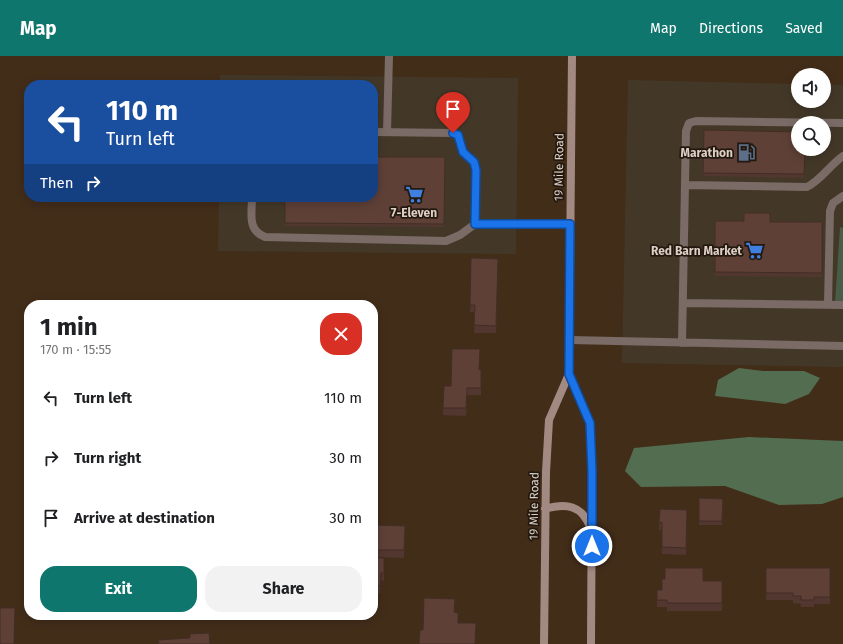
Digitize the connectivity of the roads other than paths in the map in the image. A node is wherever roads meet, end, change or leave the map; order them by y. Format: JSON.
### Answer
{"nodes":[{"id":1,"x":389,"y":56,"type":"edge"},
{"id":2,"x":572,"y":56,"type":"edge"},
{"id":3,"x":843,"y":123,"type":"edge"},
{"id":4,"x":378,"y":132,"type":"edge"},
{"id":5,"x":387,"y":132,"type":"junction"},
{"id":6,"x":843,"y":156,"type":"edge"},
{"id":7,"x":755,"y":177,"type":"edge"},
{"id":8,"x":685,"y":185,"type":"junction"},
{"id":9,"x":758,"y":187,"type":"junction"},
{"id":10,"x":843,"y":196,"type":"edge"},
{"id":11,"x":252,"y":202,"type":"edge"},
{"id":12,"x":475,"y":224,"type":"junction"},
{"id":13,"x":570,"y":224,"type":"junction"},
{"id":14,"x":683,"y":303,"type":"junction"},
{"id":15,"x":828,"y":305,"type":"junction"},
{"id":16,"x":843,"y":305,"type":"edge"},
{"id":17,"x":570,"y":340,"type":"junction"},
{"id":18,"x":682,"y":343,"type":"junction"},
{"id":19,"x":843,"y":346,"type":"edge"},
{"id":20,"x":569,"y":374,"type":"junction"},
{"id":21,"x":546,"y":510,"type":"junction"},
{"id":22,"x":592,"y":532,"type":"junction"},
{"id":23,"x":544,"y":644,"type":"edge"},
{"id":24,"x":591,"y":644,"type":"edge"}],
"edges":[{"from":1,"to":5,"type":"lane"},
{"from":2,"to":13,"type":"main road","name":"19 Mile Road"},
{"from":3,"to":8,"type":"lane"},
{"from":4,"to":5,"type":"lane"},
{"from":5,"to":12,"type":"lane"},
{"from":6,"to":9,"type":"lane"},
{"from":7,"to":9,"type":"lane"},
{"from":8,"to":9,"type":"lane"},
{"from":8,"to":14,"type":"lane"},
{"from":10,"to":15,"type":"lane"},
{"from":11,"to":12,"type":"lane"},
{"from":12,"to":13,"type":"lane"},
{"from":13,"to":17,"type":"main road","name":"19 Mile Road"},
{"from":14,"to":15,"type":"lane"},
{"from":14,"to":18,"type":"lane"},
{"from":15,"to":16,"type":"lane"},
{"from":17,"to":18,"type":"lane"},
{"from":17,"to":20,"type":"main road","name":"19 Mile Road"},
{"from":18,"to":19,"type":"lane"},
{"from":20,"to":21,"type":"main road","name":"19 Mile Road"},
{"from":20,"to":22,"type":"main road","name":"19 Mile Road"},
{"from":21,"to":22,"type":"main road"},
{"from":21,"to":23,"type":"main road","name":"19 Mile Road"},
{"from":22,"to":24,"type":"main road","name":"19 Mile Road"}]}
